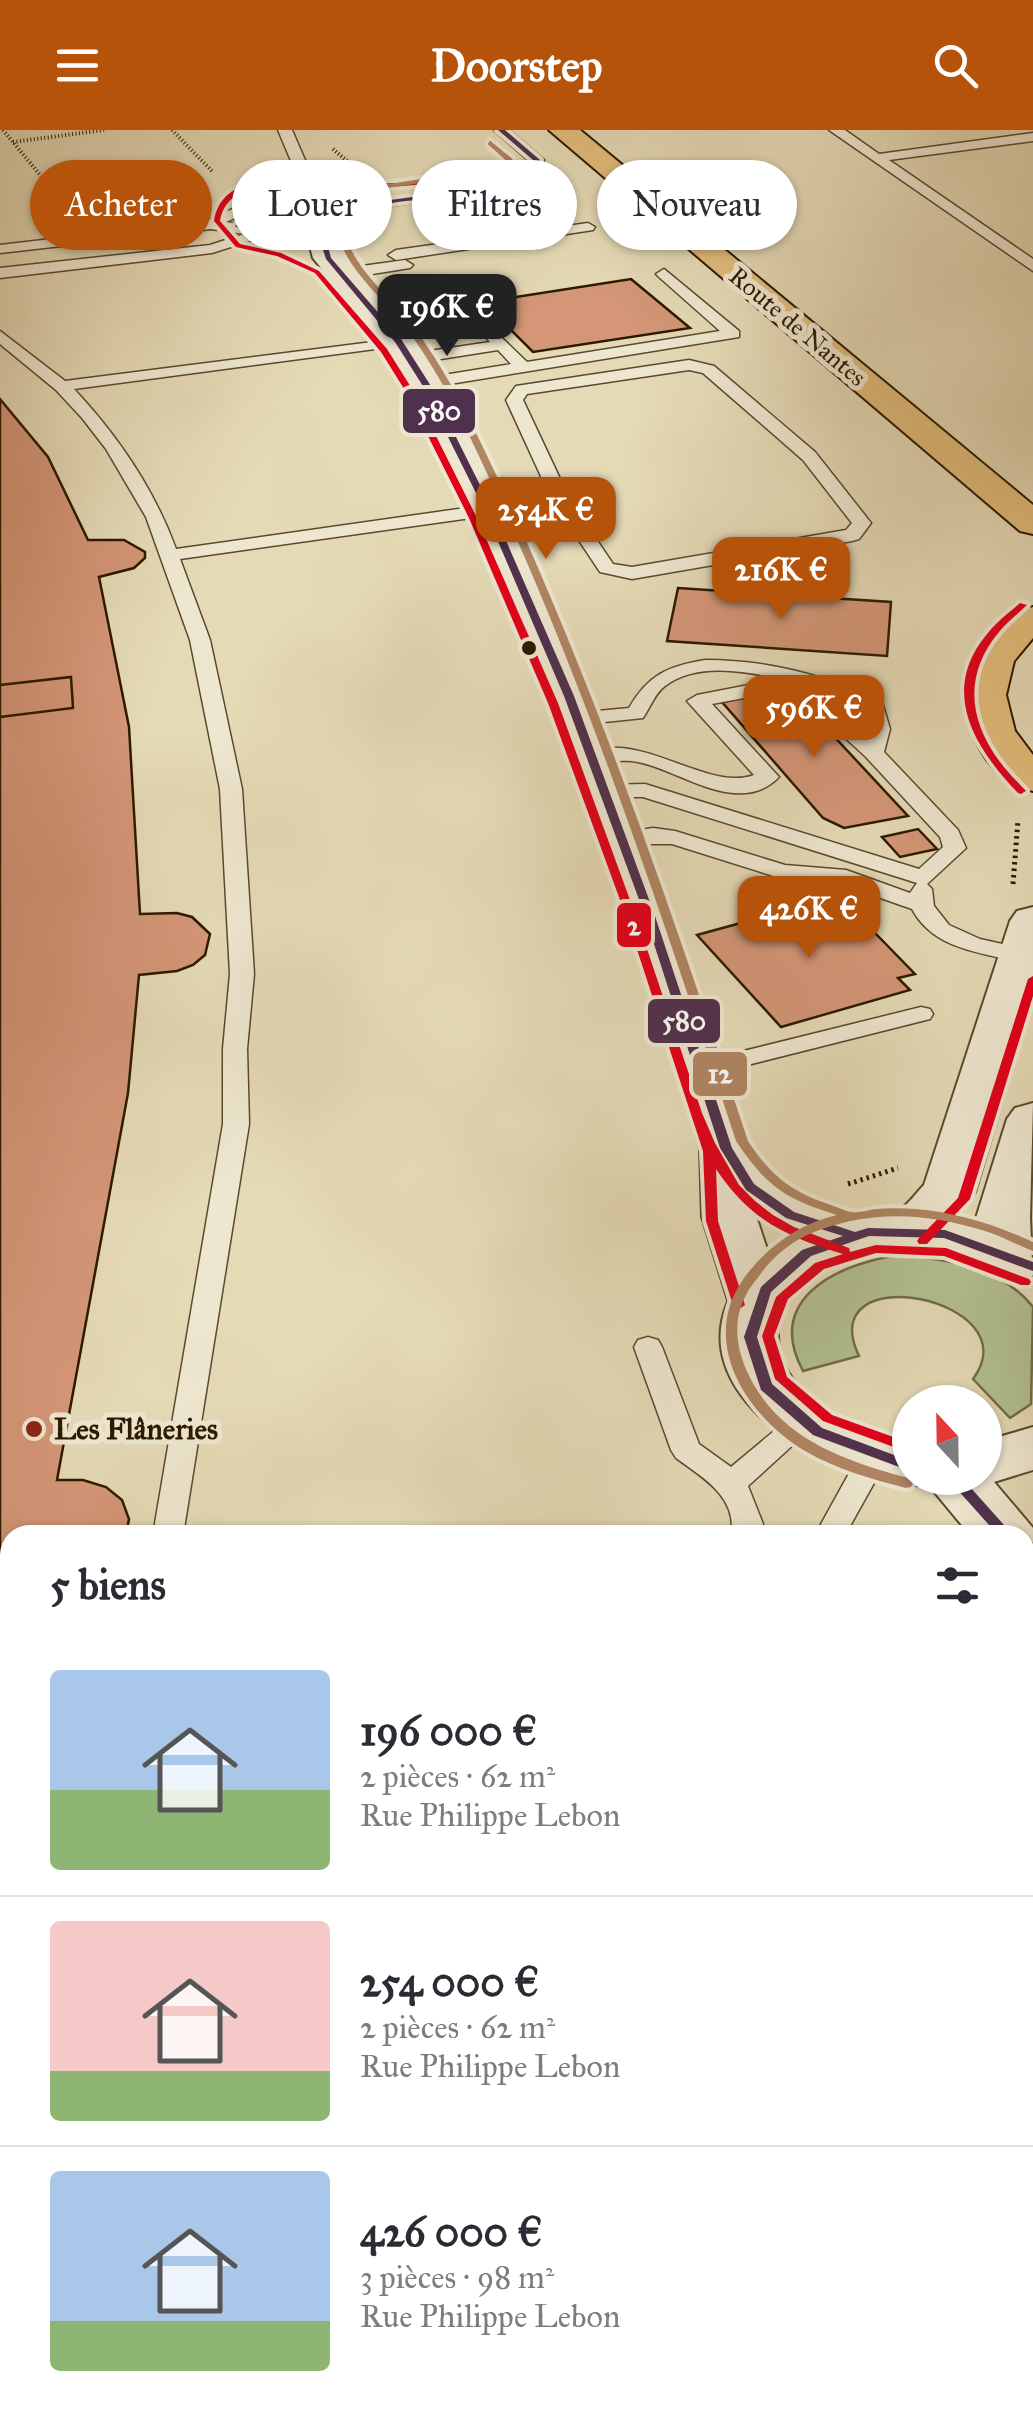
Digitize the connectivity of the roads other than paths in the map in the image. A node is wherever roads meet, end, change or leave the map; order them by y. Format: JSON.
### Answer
{"nodes":[{"id":1,"x":285,"y":130,"type":"edge"},
{"id":2,"x":501,"y":130,"type":"edge"},
{"id":3,"x":563,"y":130,"type":"edge"},
{"id":4,"x":608,"y":130,"type":"edge"},
{"id":5,"x":836,"y":130,"type":"edge"},
{"id":6,"x":972,"y":130,"type":"edge"},
{"id":7,"x":1033,"y":137,"type":"edge"},
{"id":8,"x":992,"y":142,"type":"junction"},
{"id":9,"x":877,"y":158,"type":"junction"},
{"id":10,"x":297,"y":160,"type":"edge"},
{"id":11,"x":645,"y":160,"type":"edge"},
{"id":12,"x":392,"y":200,"type":"edge"},
{"id":13,"x":588,"y":227,"type":"dead end"},
{"id":14,"x":30,"y":245,"type":"edge"},
{"id":15,"x":232,"y":246,"type":"edge"},
{"id":16,"x":0,"y":249,"type":"edge"},
{"id":17,"x":59,"y":250,"type":"edge"},
{"id":18,"x":326,"y":250,"type":"edge"},
{"id":19,"x":365,"y":250,"type":"edge"},
{"id":20,"x":69,"y":264,"type":"junction"},
{"id":21,"x":1033,"y":266,"type":"edge"},
{"id":22,"x":0,"y":273,"type":"edge"},
{"id":23,"x":664,"y":274,"type":"dead end"},
{"id":24,"x":0,"y":336,"type":"edge"},
{"id":25,"x":501,"y":345,"type":"junction"},
{"id":26,"x":406,"y":353,"type":"junction"},
{"id":27,"x":524,"y":367,"type":"junction"},
{"id":28,"x":62,"y":386,"type":"junction"},
{"id":29,"x":562,"y":500,"type":"junction"},
{"id":30,"x":489,"y":510,"type":"junction"},
{"id":31,"x":1033,"y":523,"type":"edge"},
{"id":32,"x":170,"y":555,"type":"junction"},
{"id":33,"x":1033,"y":619,"type":"edge"},
{"id":34,"x":872,"y":754,"type":"junction"},
{"id":35,"x":590,"y":755,"type":"junction"},
{"id":36,"x":1033,"y":778,"type":"edge"},
{"id":37,"x":621,"y":839,"type":"junction"},
{"id":38,"x":923,"y":878,"type":"junction"},
{"id":39,"x":920,"y":904,"type":"junction"},
{"id":40,"x":1027,"y":938,"type":"edge"},
{"id":41,"x":920,"y":1014,"type":"dead end"},
{"id":42,"x":700,"y":1069,"type":"junction"},
{"id":43,"x":1033,"y":1119,"type":"edge"},
{"id":44,"x":726,"y":1148,"type":"junction"},
{"id":45,"x":841,"y":1209,"type":"junction"},
{"id":46,"x":911,"y":1229,"type":"junction"},
{"id":47,"x":1026,"y":1262,"type":"edge"},
{"id":48,"x":756,"y":1300,"type":"junction"},
{"id":49,"x":648,"y":1346,"type":"dead end"},
{"id":50,"x":802,"y":1424,"type":"junction"},
{"id":51,"x":1033,"y":1448,"type":"edge"},
{"id":52,"x":1002,"y":1458,"type":"edge"},
{"id":53,"x":892,"y":1462,"type":"edge"},
{"id":54,"x":732,"y":1483,"type":"junction"},
{"id":55,"x":970,"y":1495,"type":"edge"},
{"id":56,"x":170,"y":1525,"type":"edge"},
{"id":57,"x":748,"y":1525,"type":"edge"},
{"id":58,"x":838,"y":1525,"type":"edge"},
{"id":59,"x":997,"y":1525,"type":"edge"}],
"edges":[{"from":1,"to":10,"type":"lane"},
{"from":2,"to":12,"type":"lane"},
{"from":3,"to":31,"type":"main road","name":"Route de Nantes"},
{"from":4,"to":11,"type":"main road"},
{"from":5,"to":9,"type":"lane"},
{"from":6,"to":8,"type":"lane"},
{"from":7,"to":8,"type":"lane"},
{"from":8,"to":9,"type":"lane"},
{"from":9,"to":21,"type":"lane"},
{"from":13,"to":19,"type":"lane"},
{"from":14,"to":16,"type":"lane"},
{"from":15,"to":20,"type":"lane"},
{"from":17,"to":20,"type":"lane"},
{"from":18,"to":26,"type":"street"},
{"from":20,"to":22,"type":"lane"},
{"from":23,"to":27,"type":"lane"},
{"from":24,"to":28,"type":"lane"},
{"from":25,"to":26,"type":"lane"},
{"from":25,"to":26,"type":"lane"},
{"from":25,"to":27,"type":"lane"},
{"from":26,"to":27,"type":"lane"},
{"from":26,"to":28,"type":"lane"},
{"from":26,"to":30,"type":"street"},
{"from":28,"to":32,"type":"lane"},
{"from":29,"to":29,"type":"lane"},
{"from":29,"to":30,"type":"lane"},
{"from":30,"to":32,"type":"lane"},
{"from":30,"to":35,"type":"street"},
{"from":32,"to":56,"type":"lane"},
{"from":33,"to":36,"type":"main road"},
{"from":34,"to":35,"type":"lane"},
{"from":34,"to":35,"type":"lane"},
{"from":34,"to":38,"type":"lane"},
{"from":35,"to":37,"type":"street"},
{"from":35,"to":38,"type":"lane"},
{"from":37,"to":39,"type":"lane"},
{"from":37,"to":42,"type":"street"},
{"from":38,"to":39,"type":"lane"},
{"from":39,"to":40,"type":"lane"},
{"from":40,"to":46,"type":"street"},
{"from":41,"to":42,"type":"lane"},
{"from":42,"to":44,"type":"street"},
{"from":43,"to":47,"type":"street"},
{"from":44,"to":45,"type":"street"},
{"from":44,"to":48,"type":"street"},
{"from":45,"to":46,"type":"street"},
{"from":45,"to":48,"type":"street"},
{"from":46,"to":47,"type":"street"},
{"from":48,"to":50,"type":"street"},
{"from":49,"to":54,"type":"lane"},
{"from":50,"to":53,"type":"street"},
{"from":50,"to":54,"type":"lane"},
{"from":51,"to":52,"type":"street"},
{"from":53,"to":58,"type":"lane"},
{"from":54,"to":57,"type":"lane"},
{"from":55,"to":59,"type":"street"}]}
